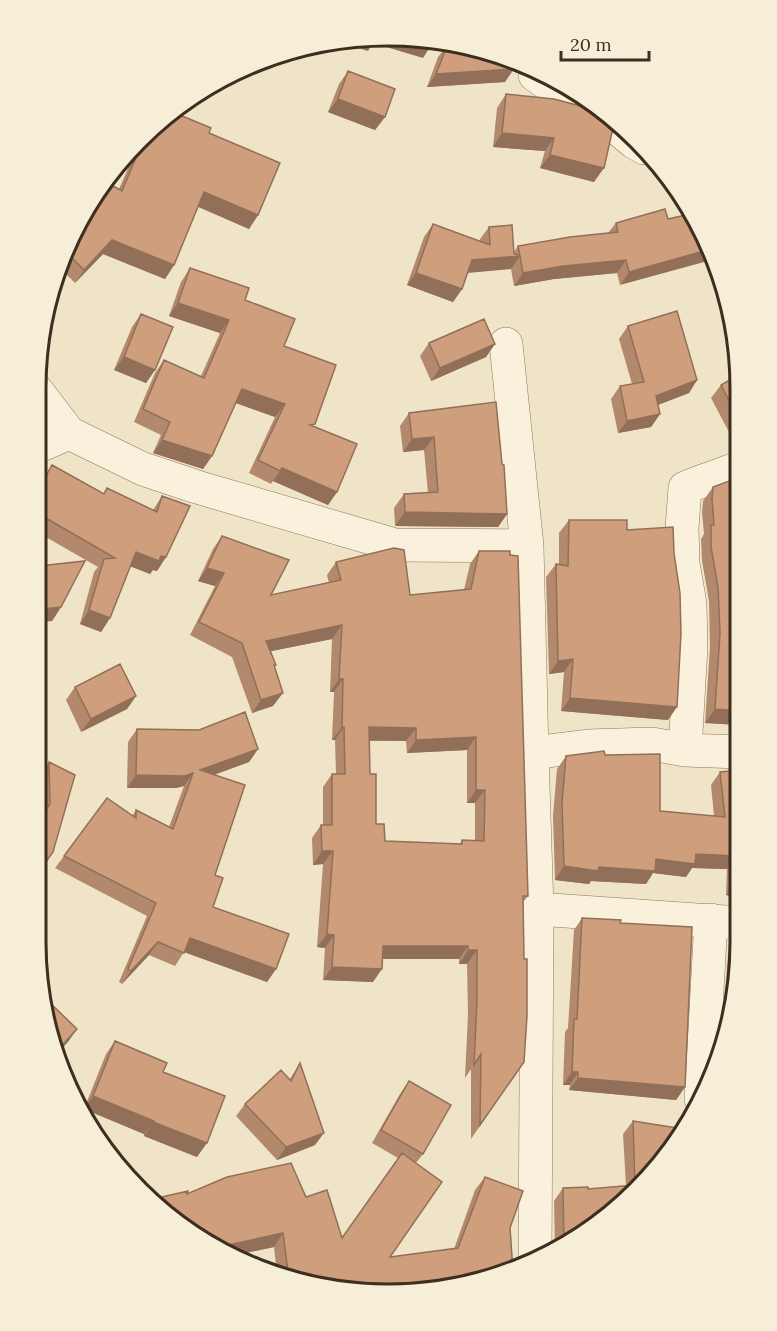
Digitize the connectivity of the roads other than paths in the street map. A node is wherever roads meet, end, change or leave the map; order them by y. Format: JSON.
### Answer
{"nodes":[{"id":1,"x":506,"y":344,"type":"dead end"},
{"id":2,"x":46,"y":403,"type":"edge"},
{"id":3,"x":69,"y":433,"type":"junction"},
{"id":4,"x":46,"y":443,"type":"edge"},
{"id":5,"x":730,"y":471,"type":"edge"},
{"id":6,"x":527,"y":546,"type":"junction"},
{"id":7,"x":685,"y":750,"type":"junction"},
{"id":8,"x":730,"y":752,"type":"edge"},
{"id":9,"x":532,"y":753,"type":"junction"},
{"id":10,"x":537,"y":909,"type":"junction"},
{"id":11,"x":726,"y":922,"type":"edge"},
{"id":12,"x":705,"y":1070,"type":"edge"},
{"id":13,"x":535,"y":1251,"type":"edge"}],
"edges":[{"from":1,"to":6,"type":"street"},
{"from":2,"to":3,"type":"street"},
{"from":3,"to":4,"type":"street"},
{"from":3,"to":6,"type":"street"},
{"from":5,"to":7,"type":"street"},
{"from":6,"to":9,"type":"street"},
{"from":7,"to":8,"type":"street"},
{"from":7,"to":9,"type":"street"},
{"from":9,"to":10,"type":"street"},
{"from":10,"to":11,"type":"street"},
{"from":10,"to":13,"type":"street"},
{"from":11,"to":12,"type":"street"}]}
